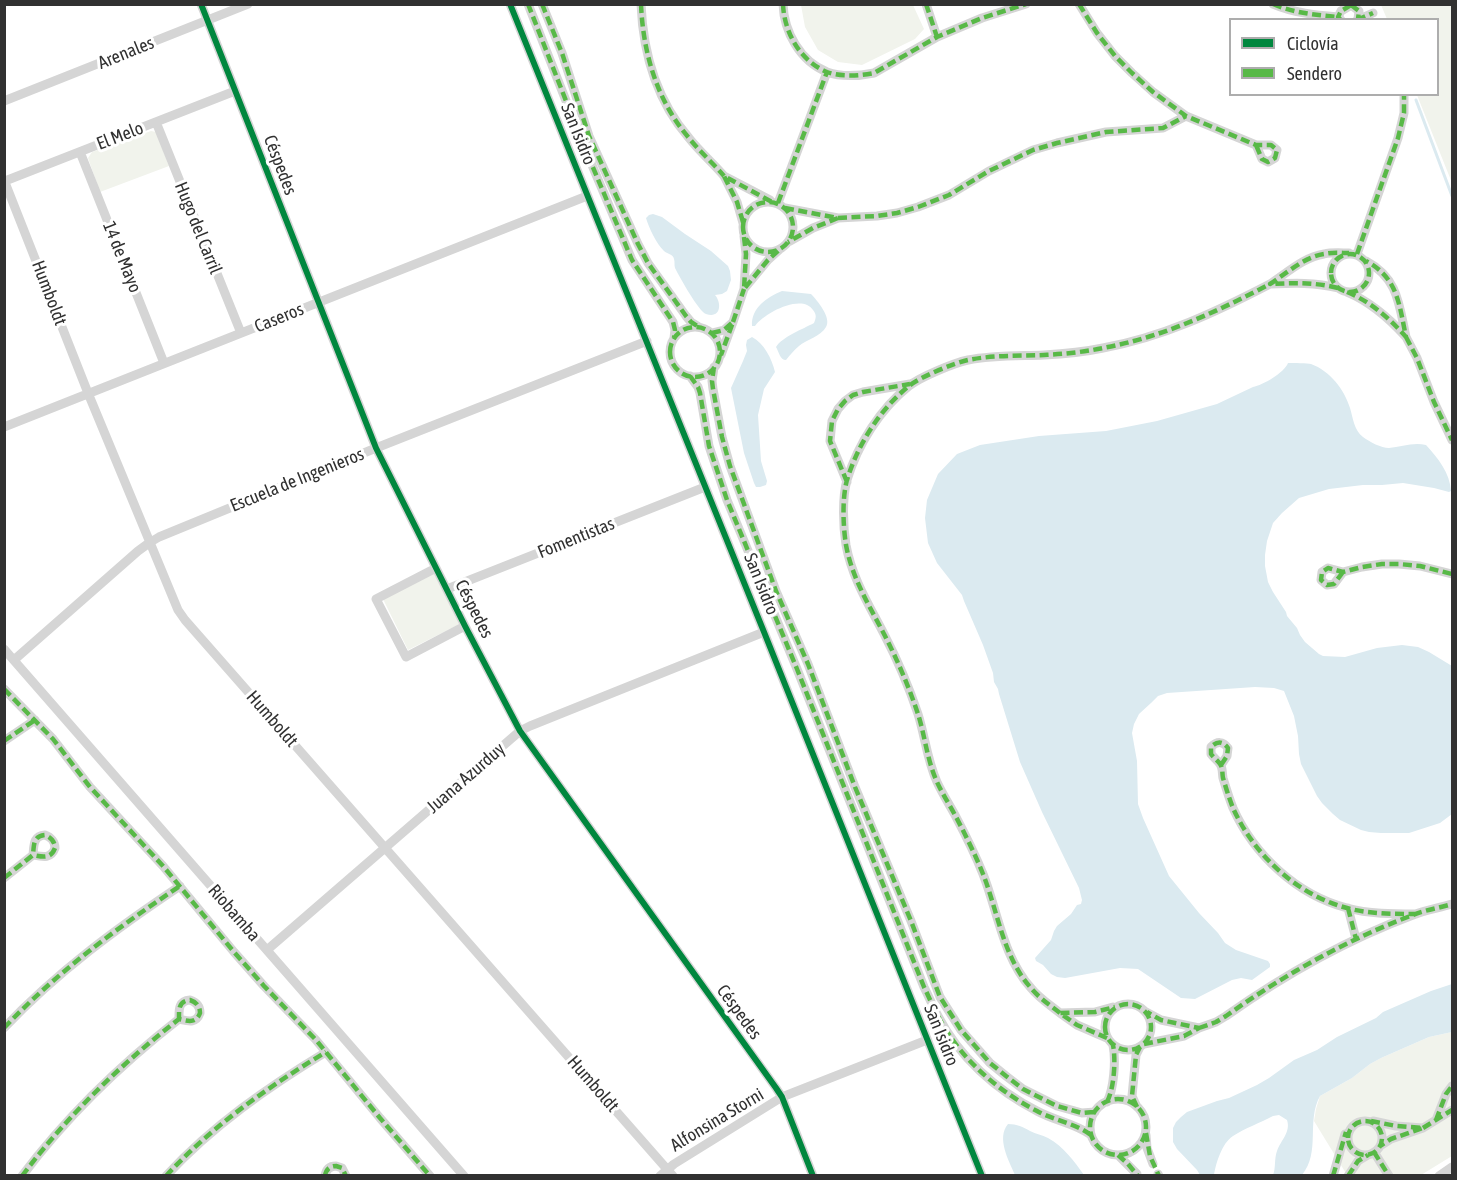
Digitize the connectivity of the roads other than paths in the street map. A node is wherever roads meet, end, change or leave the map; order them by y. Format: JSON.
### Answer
{"nodes":[{"id":1,"x":201,"y":4,"type":"edge"},
{"id":2,"x":248,"y":4,"type":"edge"},
{"id":3,"x":510,"y":4,"type":"edge"},
{"id":4,"x":528,"y":4,"type":"edge"},
{"id":5,"x":542,"y":4,"type":"edge"},
{"id":6,"x":640,"y":4,"type":"edge"},
{"id":7,"x":783,"y":4,"type":"edge"},
{"id":8,"x":926,"y":4,"type":"edge"},
{"id":9,"x":1026,"y":4,"type":"edge"},
{"id":10,"x":1079,"y":4,"type":"edge"},
{"id":11,"x":1274,"y":4,"type":"edge"},
{"id":12,"x":1352,"y":5,"type":"edge"},
{"id":13,"x":1339,"y":18,"type":"edge"},
{"id":14,"x":1358,"y":18,"type":"edge"},
{"id":15,"x":207,"y":21,"type":"junction"},
{"id":16,"x":937,"y":37,"type":"junction"},
{"id":17,"x":827,"y":72,"type":"junction"},
{"id":18,"x":235,"y":91,"type":"junction"},
{"id":19,"x":1404,"y":96,"type":"edge"},
{"id":20,"x":4,"y":100,"type":"edge"},
{"id":21,"x":1186,"y":116,"type":"junction"},
{"id":22,"x":578,"y":119,"type":"junction"},
{"id":23,"x":156,"y":122,"type":"junction"},
{"id":24,"x":1256,"y":145,"type":"dead end"},
{"id":25,"x":80,"y":152,"type":"junction"},
{"id":26,"x":724,"y":176,"type":"junction"},
{"id":27,"x":5,"y":181,"type":"edge"},
{"id":28,"x":587,"y":196,"type":"junction"},
{"id":29,"x":778,"y":204,"type":"junction"},
{"id":30,"x":838,"y":218,"type":"junction"},
{"id":31,"x":743,"y":229,"type":"junction"},
{"id":32,"x":785,"y":245,"type":"junction"},
{"id":33,"x":1353,"y":254,"type":"junction"},
{"id":34,"x":1366,"y":261,"type":"junction"},
{"id":35,"x":1270,"y":284,"type":"junction"},
{"id":36,"x":744,"y":289,"type":"junction"},
{"id":37,"x":1342,"y":290,"type":"junction"},
{"id":38,"x":317,"y":302,"type":"junction"},
{"id":39,"x":733,"y":322,"type":"junction"},
{"id":40,"x":699,"y":327,"type":"junction"},
{"id":41,"x":241,"y":333,"type":"junction"},
{"id":42,"x":712,"y":333,"type":"junction"},
{"id":43,"x":1406,"y":337,"type":"junction"},
{"id":44,"x":674,"y":338,"type":"junction"},
{"id":45,"x":647,"y":341,"type":"junction"},
{"id":46,"x":164,"y":363,"type":"junction"},
{"id":47,"x":716,"y":364,"type":"junction"},
{"id":48,"x":690,"y":376,"type":"junction"},
{"id":49,"x":910,"y":384,"type":"junction"},
{"id":50,"x":88,"y":393,"type":"junction"},
{"id":51,"x":4,"y":427,"type":"edge"},
{"id":52,"x":1452,"y":440,"type":"edge"},
{"id":53,"x":376,"y":448,"type":"junction"},
{"id":54,"x":847,"y":482,"type":"junction"},
{"id":55,"x":705,"y":487,"type":"junction"},
{"id":56,"x":149,"y":543,"type":"junction"},
{"id":57,"x":436,"y":568,"type":"junction"},
{"id":58,"x":1343,"y":572,"type":"dead end"},
{"id":59,"x":1452,"y":574,"type":"edge"},
{"id":60,"x":447,"y":589,"type":"junction"},
{"id":61,"x":785,"y":613,"type":"junction"},
{"id":62,"x":775,"y":617,"type":"junction"},
{"id":63,"x":465,"y":626,"type":"junction"},
{"id":64,"x":764,"y":632,"type":"junction"},
{"id":65,"x":4,"y":649,"type":"edge"},
{"id":66,"x":14,"y":660,"type":"junction"},
{"id":67,"x":4,"y":689,"type":"edge"},
{"id":68,"x":35,"y":720,"type":"junction"},
{"id":69,"x":520,"y":731,"type":"junction"},
{"id":70,"x":4,"y":741,"type":"edge"},
{"id":71,"x":1221,"y":765,"type":"dead end"},
{"id":72,"x":863,"y":806,"type":"junction"},
{"id":73,"x":853,"y":810,"type":"junction"},
{"id":74,"x":386,"y":848,"type":"junction"},
{"id":75,"x":33,"y":855,"type":"dead end"},
{"id":76,"x":4,"y":878,"type":"edge"},
{"id":77,"x":180,"y":886,"type":"junction"},
{"id":78,"x":1452,"y":904,"type":"edge"},
{"id":79,"x":1348,"y":908,"type":"junction"},
{"id":80,"x":1416,"y":914,"type":"junction"},
{"id":81,"x":1356,"y":939,"type":"junction"},
{"id":82,"x":267,"y":950,"type":"junction"},
{"id":83,"x":936,"y":1000,"type":"junction"},
{"id":84,"x":1118,"y":1006,"type":"junction"},
{"id":85,"x":1144,"y":1010,"type":"junction"},
{"id":86,"x":1060,"y":1013,"type":"junction"},
{"id":87,"x":179,"y":1019,"type":"dead end"},
{"id":88,"x":4,"y":1028,"type":"edge"},
{"id":89,"x":1199,"y":1028,"type":"junction"},
{"id":90,"x":927,"y":1040,"type":"junction"},
{"id":91,"x":1110,"y":1041,"type":"junction"},
{"id":92,"x":1142,"y":1046,"type":"junction"},
{"id":93,"x":326,"y":1052,"type":"junction"},
{"id":94,"x":1452,"y":1086,"type":"edge"},
{"id":95,"x":782,"y":1098,"type":"junction"},
{"id":96,"x":1107,"y":1102,"type":"junction"},
{"id":97,"x":1137,"y":1107,"type":"junction"},
{"id":98,"x":1452,"y":1110,"type":"edge"},
{"id":99,"x":1095,"y":1112,"type":"junction"},
{"id":100,"x":1436,"y":1120,"type":"junction"},
{"id":101,"x":1368,"y":1121,"type":"junction"},
{"id":102,"x":1353,"y":1126,"type":"junction"},
{"id":103,"x":1423,"y":1128,"type":"junction"},
{"id":104,"x":1146,"y":1131,"type":"junction"},
{"id":105,"x":1091,"y":1136,"type":"junction"},
{"id":106,"x":1374,"y":1151,"type":"junction"},
{"id":107,"x":1119,"y":1155,"type":"junction"},
{"id":108,"x":1153,"y":1164,"type":"dead end"},
{"id":109,"x":1452,"y":1167,"type":"edge"},
{"id":110,"x":667,"y":1173,"type":"edge"},
{"id":111,"x":1137,"y":1173,"type":"dead end"},
{"id":112,"x":22,"y":1176,"type":"edge"},
{"id":113,"x":166,"y":1176,"type":"edge"},
{"id":114,"x":325,"y":1176,"type":"edge"},
{"id":115,"x":346,"y":1176,"type":"edge"},
{"id":116,"x":430,"y":1176,"type":"edge"},
{"id":117,"x":464,"y":1176,"type":"edge"},
{"id":118,"x":813,"y":1176,"type":"edge"},
{"id":119,"x":982,"y":1176,"type":"edge"},
{"id":120,"x":1333,"y":1176,"type":"edge"},
{"id":121,"x":1348,"y":1176,"type":"edge"},
{"id":122,"x":1389,"y":1176,"type":"edge"},
{"id":123,"x":1439,"y":1176,"type":"edge"}],
"edges":[{"from":1,"to":15,"type":"street","name":"Céspedes"},
{"from":2,"to":15,"type":"street","name":"Arenales"},
{"from":3,"to":28,"type":"street","name":"San Isidro"},
{"from":4,"to":22,"type":"street"},
{"from":5,"to":22,"type":"street"},
{"from":6,"to":26,"type":"street"},
{"from":7,"to":17,"type":"street"},
{"from":8,"to":16,"type":"street"},
{"from":9,"to":16,"type":"street"},
{"from":10,"to":21,"type":"street"},
{"from":11,"to":13,"type":"street"},
{"from":12,"to":13,"type":"street"},
{"from":12,"to":14,"type":"street"},
{"from":15,"to":18,"type":"street","name":"Céspedes"},
{"from":15,"to":20,"type":"street","name":"Arenales"},
{"from":16,"to":17,"type":"street"},
{"from":17,"to":29,"type":"street"},
{"from":18,"to":23,"type":"street","name":"El Melo"},
{"from":18,"to":38,"type":"street","name":"Céspedes"},
{"from":19,"to":33,"type":"street"},
{"from":21,"to":24,"type":"street"},
{"from":21,"to":30,"type":"street"},
{"from":22,"to":40,"type":"street"},
{"from":22,"to":44,"type":"street"},
{"from":23,"to":25,"type":"street","name":"El Melo"},
{"from":23,"to":41,"type":"street","name":"Hugo del Carril"},
{"from":25,"to":27,"type":"street","name":"El Melo"},
{"from":25,"to":46,"type":"street","name":"14 de Mayo"},
{"from":26,"to":29,"type":"street"},
{"from":26,"to":31,"type":"street"},
{"from":27,"to":50,"type":"street","name":"Humboldt"},
{"from":28,"to":38,"type":"street","name":"Caseros"},
{"from":28,"to":45,"type":"street","name":"San Isidro"},
{"from":29,"to":30,"type":"street"},
{"from":29,"to":31,"type":"street"},
{"from":29,"to":32,"type":"street"},
{"from":30,"to":32,"type":"street"},
{"from":31,"to":32,"type":"street"},
{"from":31,"to":36,"type":"street"},
{"from":32,"to":36,"type":"street"},
{"from":33,"to":34,"type":"street"},
{"from":33,"to":35,"type":"street"},
{"from":33,"to":37,"type":"street"},
{"from":34,"to":37,"type":"street"},
{"from":34,"to":43,"type":"street"},
{"from":35,"to":37,"type":"street"},
{"from":35,"to":49,"type":"street"},
{"from":36,"to":39,"type":"street"},
{"from":37,"to":43,"type":"street"},
{"from":38,"to":41,"type":"street","name":"Caseros"},
{"from":38,"to":53,"type":"street","name":"Céspedes"},
{"from":39,"to":42,"type":"street"},
{"from":39,"to":47,"type":"street"},
{"from":40,"to":42,"type":"street"},
{"from":40,"to":44,"type":"street"},
{"from":41,"to":46,"type":"street","name":"Caseros"},
{"from":42,"to":47,"type":"street"},
{"from":43,"to":52,"type":"street"},
{"from":44,"to":48,"type":"street"},
{"from":45,"to":53,"type":"street","name":"Escuela de Ingenieros"},
{"from":45,"to":55,"type":"street","name":"San Isidro"},
{"from":46,"to":50,"type":"street","name":"Caseros"},
{"from":47,"to":48,"type":"street"},
{"from":47,"to":61,"type":"street"},
{"from":48,"to":62,"type":"street"},
{"from":49,"to":54,"type":"street"},
{"from":49,"to":54,"type":"street"},
{"from":50,"to":51,"type":"street","name":"Caseros"},
{"from":50,"to":56,"type":"street","name":"Humboldt"},
{"from":53,"to":56,"type":"street","name":"Escuela de Ingenieros"},
{"from":53,"to":57,"type":"street","name":"Céspedes"},
{"from":54,"to":86,"type":"street"},
{"from":55,"to":60,"type":"street","name":"Fomentistas"},
{"from":55,"to":64,"type":"street","name":"San Isidro"},
{"from":56,"to":66,"type":"street","name":"Escuela de Ingenieros"},
{"from":56,"to":74,"type":"street","name":"Humboldt"},
{"from":57,"to":60,"type":"street","name":"Céspedes"},
{"from":57,"to":63,"type":"street","name":"Céspedes"},
{"from":58,"to":59,"type":"street"},
{"from":60,"to":63,"type":"street","name":"Céspedes"},
{"from":61,"to":62,"type":"street"},
{"from":61,"to":72,"type":"street"},
{"from":62,"to":73,"type":"street"},
{"from":63,"to":69,"type":"street","name":"Céspedes"},
{"from":64,"to":69,"type":"street","name":"Juana Azurduy"},
{"from":64,"to":90,"type":"street","name":"San Isidro"},
{"from":65,"to":66,"type":"street","name":"Riobamba"},
{"from":66,"to":82,"type":"street","name":"Riobamba"},
{"from":67,"to":68,"type":"street"},
{"from":68,"to":70,"type":"street"},
{"from":68,"to":77,"type":"street"},
{"from":69,"to":74,"type":"street","name":"Juana Azurduy"},
{"from":69,"to":95,"type":"street","name":"Céspedes"},
{"from":71,"to":79,"type":"street"},
{"from":72,"to":73,"type":"street"},
{"from":72,"to":83,"type":"street"},
{"from":73,"to":83,"type":"street"},
{"from":74,"to":82,"type":"street","name":"Juana Azurduy"},
{"from":74,"to":110,"type":"street","name":"Humboldt"},
{"from":75,"to":76,"type":"street"},
{"from":77,"to":88,"type":"street"},
{"from":77,"to":93,"type":"street"},
{"from":78,"to":80,"type":"street"},
{"from":79,"to":80,"type":"street"},
{"from":79,"to":81,"type":"street"},
{"from":80,"to":81,"type":"street"},
{"from":81,"to":89,"type":"street"},
{"from":82,"to":117,"type":"street","name":"Riobamba"},
{"from":83,"to":99,"type":"street"},
{"from":83,"to":105,"type":"street"},
{"from":84,"to":85,"type":"street"},
{"from":84,"to":86,"type":"street"},
{"from":84,"to":91,"type":"street"},
{"from":85,"to":89,"type":"street"},
{"from":85,"to":92,"type":"street"},
{"from":86,"to":91,"type":"street"},
{"from":87,"to":112,"type":"street"},
{"from":89,"to":92,"type":"street"},
{"from":90,"to":95,"type":"street","name":"Alfonsina Storni"},
{"from":90,"to":119,"type":"street","name":"San Isidro"},
{"from":91,"to":92,"type":"street"},
{"from":91,"to":96,"type":"street"},
{"from":92,"to":97,"type":"street"},
{"from":93,"to":113,"type":"street"},
{"from":93,"to":116,"type":"street"},
{"from":94,"to":100,"type":"street"},
{"from":95,"to":110,"type":"street","name":"Alfonsina Storni"},
{"from":95,"to":118,"type":"street","name":"Céspedes"},
{"from":96,"to":97,"type":"street"},
{"from":96,"to":99,"type":"street"},
{"from":97,"to":104,"type":"street"},
{"from":98,"to":100,"type":"street"},
{"from":99,"to":105,"type":"street"},
{"from":100,"to":103,"type":"street"},
{"from":101,"to":102,"type":"street"},
{"from":101,"to":103,"type":"street"},
{"from":101,"to":106,"type":"street"},
{"from":102,"to":106,"type":"street"},
{"from":102,"to":120,"type":"street"},
{"from":103,"to":106,"type":"street"},
{"from":104,"to":107,"type":"street"},
{"from":104,"to":108,"type":"street"},
{"from":105,"to":107,"type":"street"},
{"from":106,"to":121,"type":"street"},
{"from":106,"to":122,"type":"street"},
{"from":107,"to":111,"type":"street"},
{"from":109,"to":123,"type":"street"},
{"from":114,"to":115,"type":"street"}]}
